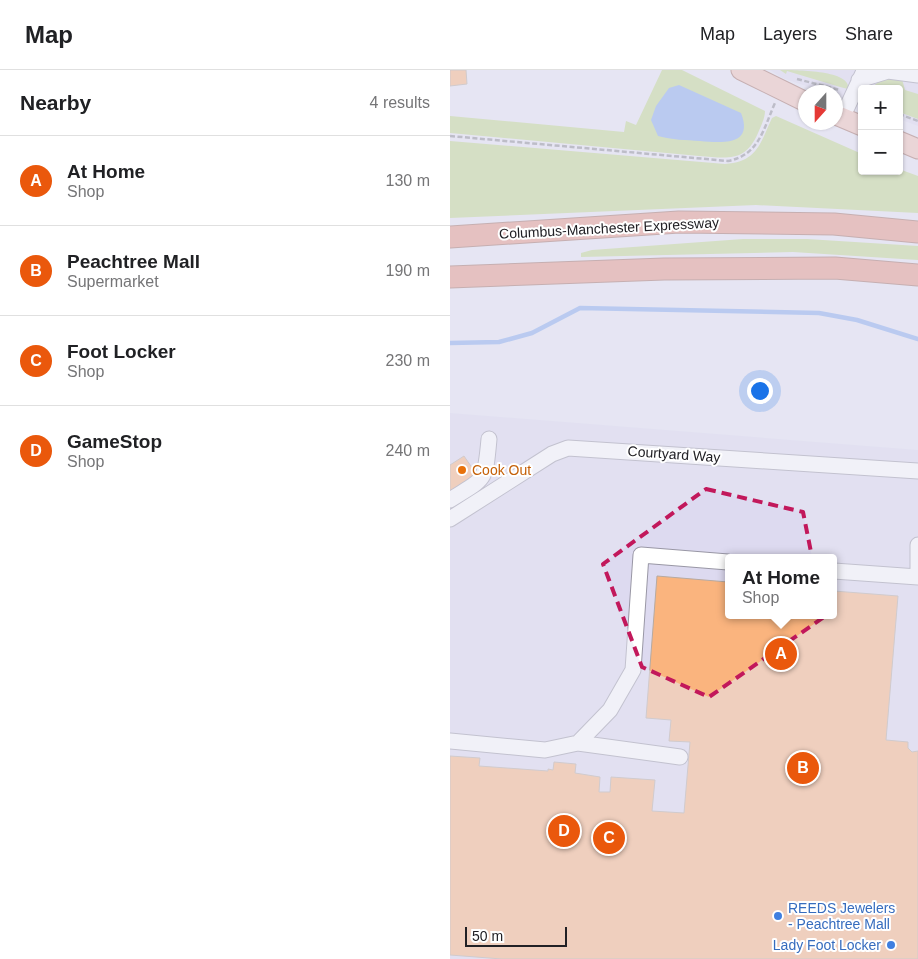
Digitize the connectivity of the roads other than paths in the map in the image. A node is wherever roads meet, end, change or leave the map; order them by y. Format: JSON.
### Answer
{"nodes":[{"id":1,"x":741,"y":70,"type":"edge"},
{"id":2,"x":913,"y":73,"type":"edge"},
{"id":3,"x":862,"y":75,"type":"edge"},
{"id":4,"x":798,"y":98,"type":"edge"},
{"id":5,"x":843,"y":110,"type":"edge"},
{"id":6,"x":843,"y":119,"type":"edge"},
{"id":7,"x":858,"y":124,"type":"edge"},
{"id":8,"x":903,"y":143,"type":"edge"},
{"id":9,"x":918,"y":149,"type":"edge"},
{"id":10,"x":918,"y":232,"type":"edge"},
{"id":11,"x":453,"y":235,"type":"edge"},
{"id":12,"x":918,"y":275,"type":"edge"},
{"id":13,"x":455,"y":279,"type":"edge"},
{"id":14,"x":489,"y":439,"type":"dead end"},
{"id":15,"x":918,"y":471,"type":"edge"},
{"id":16,"x":450,"y":500,"type":"edge"},
{"id":17,"x":450,"y":519,"type":"edge"},
{"id":18,"x":918,"y":545,"type":"edge"},
{"id":19,"x":725,"y":562,"type":"edge"},
{"id":20,"x":837,"y":571,"type":"edge"},
{"id":21,"x":918,"y":571,"type":"edge"},
{"id":22,"x":918,"y":577,"type":"edge"},
{"id":23,"x":450,"y":741,"type":"edge"},
{"id":24,"x":578,"y":743,"type":"junction"},
{"id":25,"x":680,"y":757,"type":"dead end"}],
"edges":[{"from":1,"to":4,"type":"main road"},
{"from":2,"to":3,"type":"lane"},
{"from":3,"to":5,"type":"lane"},
{"from":6,"to":7,"type":"main road"},
{"from":8,"to":9,"type":"main road"},
{"from":10,"to":11,"type":"highway","name":"Columbus-Manchester Expressway"},
{"from":12,"to":13,"type":"highway"},
{"from":14,"to":16,"type":"lane"},
{"from":15,"to":17,"type":"lane","name":"Courtyard Way"},
{"from":18,"to":21,"type":"lane"},
{"from":19,"to":24,"type":"lane"},
{"from":20,"to":22,"type":"lane"},
{"from":23,"to":24,"type":"lane"},
{"from":24,"to":25,"type":"lane"}]}
